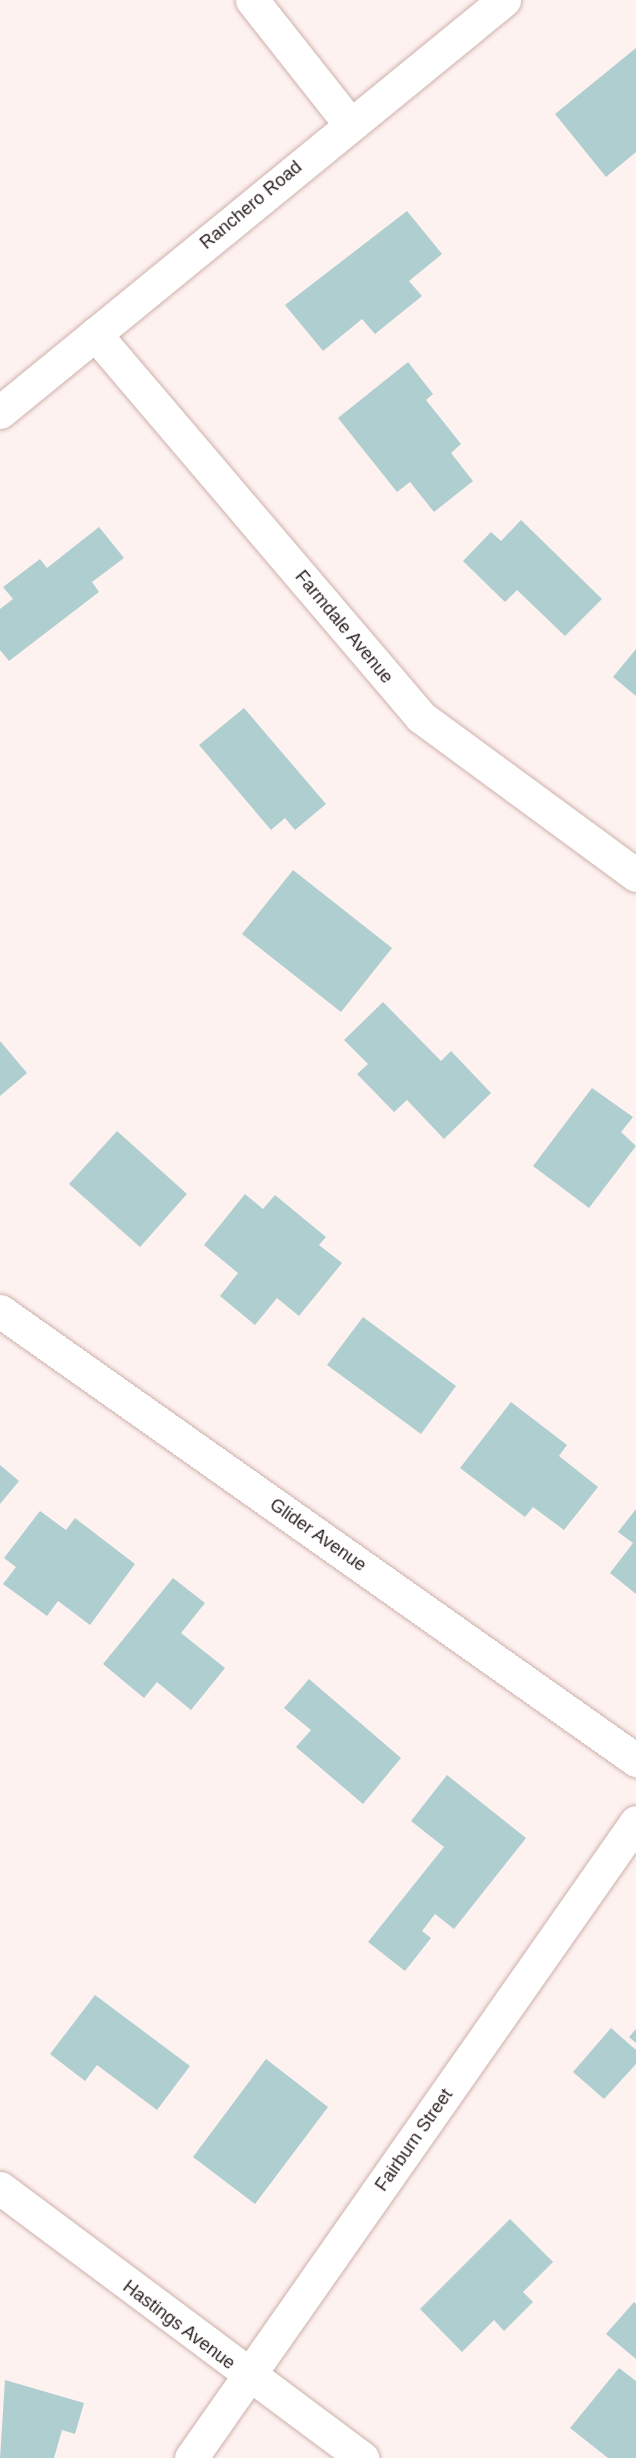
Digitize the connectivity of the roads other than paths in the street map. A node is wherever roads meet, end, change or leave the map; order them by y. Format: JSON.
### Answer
{"nodes":[{"id":1,"x":252,"y":0,"type":"edge"},
{"id":2,"x":504,"y":0,"type":"edge"},
{"id":3,"x":349,"y":123,"type":"junction"},
{"id":4,"x":96,"y":334,"type":"junction"},
{"id":5,"x":0,"y":412,"type":"edge"},
{"id":6,"x":636,"y":875,"type":"edge"},
{"id":7,"x":0,"y":1311,"type":"edge"},
{"id":8,"x":636,"y":1760,"type":"edge"},
{"id":9,"x":636,"y":1822,"type":"edge"},
{"id":10,"x":0,"y":2188,"type":"edge"},
{"id":11,"x":248,"y":2378,"type":"junction"},
{"id":12,"x":191,"y":2458,"type":"edge"},
{"id":13,"x":362,"y":2458,"type":"edge"}],
"edges":[{"from":1,"to":3,"type":"street"},
{"from":2,"to":3,"type":"street","name":"Ranchero Road"},
{"from":3,"to":4,"type":"street","name":"Ranchero Road"},
{"from":4,"to":5,"type":"street","name":"Ranchero Road"},
{"from":4,"to":6,"type":"street","name":"Farmdale Avenue"},
{"from":7,"to":8,"type":"street","name":"Glider Avenue"},
{"from":9,"to":11,"type":"street","name":"Fairburn Street"},
{"from":10,"to":11,"type":"street","name":"Hastings Avenue"},
{"from":11,"to":12,"type":"street","name":"Fairburn Street"},
{"from":11,"to":13,"type":"street","name":"Hastings Avenue"}]}
